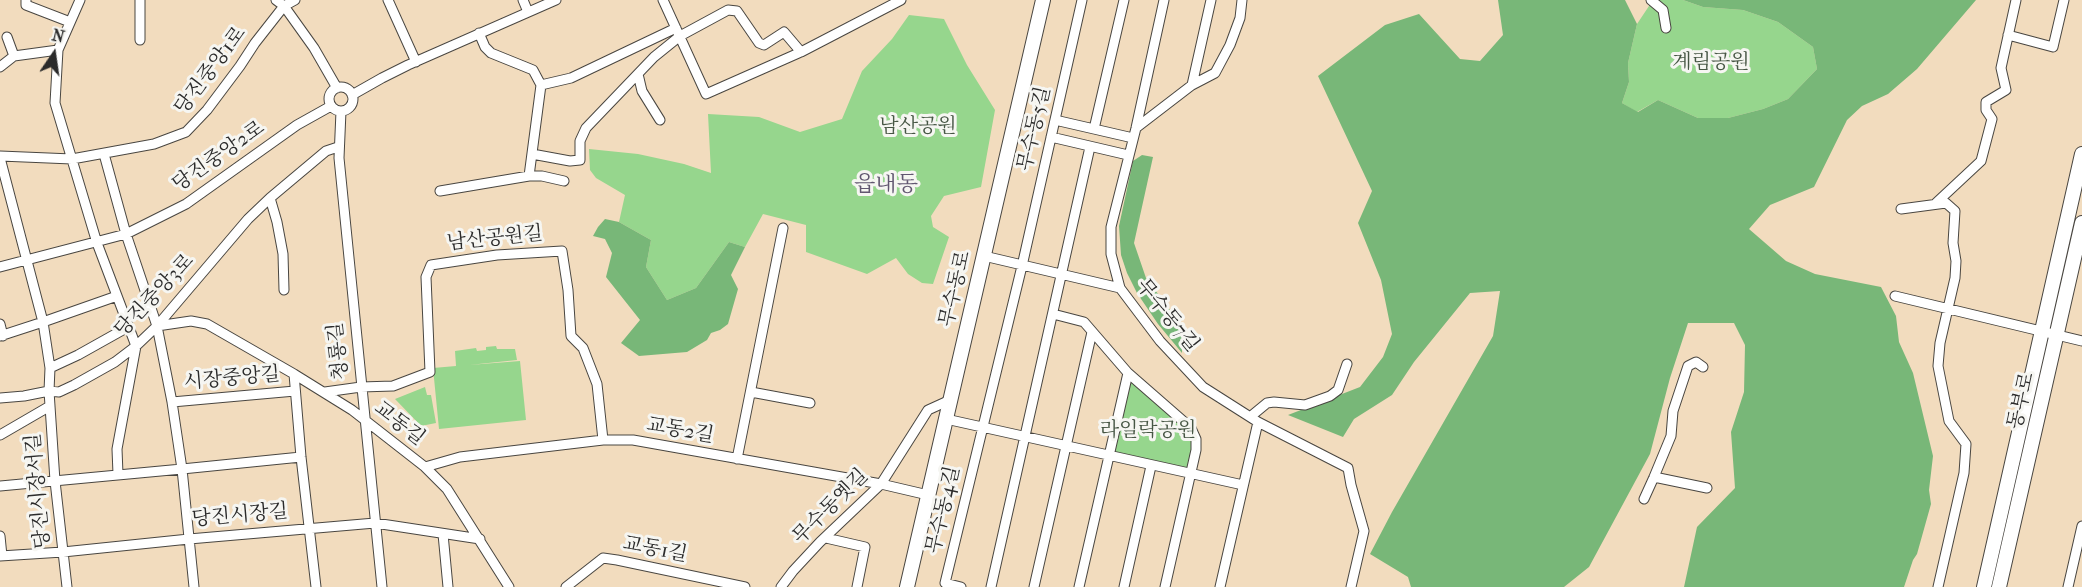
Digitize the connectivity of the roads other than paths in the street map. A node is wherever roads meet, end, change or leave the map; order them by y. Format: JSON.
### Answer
{"nodes":[{"id":1,"x":26,"y":0,"type":"edge"},
{"id":2,"x":80,"y":0,"type":"edge"},
{"id":3,"x":140,"y":0,"type":"edge"},
{"id":4,"x":276,"y":0,"type":"edge"},
{"id":5,"x":295,"y":0,"type":"edge"},
{"id":6,"x":388,"y":0,"type":"edge"},
{"id":7,"x":522,"y":0,"type":"edge"},
{"id":8,"x":556,"y":0,"type":"edge"},
{"id":9,"x":663,"y":0,"type":"edge"},
{"id":10,"x":901,"y":0,"type":"edge"},
{"id":11,"x":1043,"y":0,"type":"edge"},
{"id":12,"x":1082,"y":0,"type":"edge"},
{"id":13,"x":1124,"y":0,"type":"edge"},
{"id":14,"x":1164,"y":0,"type":"edge"},
{"id":15,"x":1211,"y":0,"type":"edge"},
{"id":16,"x":1242,"y":0,"type":"edge"},
{"id":17,"x":1651,"y":0,"type":"edge"},
{"id":18,"x":2016,"y":0,"type":"edge"},
{"id":19,"x":2064,"y":0,"type":"edge"},
{"id":20,"x":284,"y":6,"type":"junction"},
{"id":21,"x":528,"y":12,"type":"junction"},
{"id":22,"x":70,"y":22,"type":"junction"},
{"id":23,"x":1666,"y":28,"type":"dead end"},
{"id":24,"x":678,"y":32,"type":"junction"},
{"id":25,"x":479,"y":33,"type":"junction"},
{"id":26,"x":2008,"y":35,"type":"junction"},
{"id":27,"x":7,"y":37,"type":"dead end"},
{"id":28,"x":140,"y":40,"type":"dead end"},
{"id":29,"x":58,"y":50,"type":"junction"},
{"id":30,"x":801,"y":52,"type":"junction"},
{"id":31,"x":14,"y":56,"type":"junction"},
{"id":32,"x":416,"y":62,"type":"junction"},
{"id":33,"x":0,"y":67,"type":"edge"},
{"id":34,"x":638,"y":74,"type":"junction"},
{"id":35,"x":541,"y":85,"type":"junction"},
{"id":36,"x":1192,"y":85,"type":"junction"},
{"id":37,"x":337,"y":88,"type":"junction"},
{"id":38,"x":352,"y":95,"type":"junction"},
{"id":39,"x":331,"y":106,"type":"junction"},
{"id":40,"x":341,"y":111,"type":"junction"},
{"id":41,"x":660,"y":120,"type":"dead end"},
{"id":42,"x":1055,"y":120,"type":"junction"},
{"id":43,"x":1094,"y":129,"type":"junction"},
{"id":44,"x":1134,"y":133,"type":"junction"},
{"id":45,"x":1051,"y":137,"type":"junction"},
{"id":46,"x":338,"y":147,"type":"junction"},
{"id":47,"x":1090,"y":147,"type":"junction"},
{"id":48,"x":104,"y":154,"type":"junction"},
{"id":49,"x":532,"y":154,"type":"junction"},
{"id":50,"x":2082,"y":154,"type":"edge"},
{"id":51,"x":1128,"y":156,"type":"junction"},
{"id":52,"x":0,"y":157,"type":"edge"},
{"id":53,"x":72,"y":159,"type":"junction"},
{"id":54,"x":529,"y":176,"type":"junction"},
{"id":55,"x":564,"y":181,"type":"dead end"},
{"id":56,"x":440,"y":191,"type":"dead end"},
{"id":57,"x":270,"y":198,"type":"junction"},
{"id":58,"x":1936,"y":203,"type":"junction"},
{"id":59,"x":1901,"y":209,"type":"dead end"},
{"id":60,"x":2082,"y":223,"type":"edge"},
{"id":61,"x":783,"y":228,"type":"dead end"},
{"id":62,"x":126,"y":234,"type":"junction"},
{"id":63,"x":97,"y":243,"type":"junction"},
{"id":64,"x":984,"y":256,"type":"junction"},
{"id":65,"x":26,"y":261,"type":"junction"},
{"id":66,"x":1022,"y":266,"type":"junction"},
{"id":67,"x":0,"y":267,"type":"edge"},
{"id":68,"x":1062,"y":275,"type":"junction"},
{"id":69,"x":1120,"y":288,"type":"junction"},
{"id":70,"x":284,"y":290,"type":"dead end"},
{"id":71,"x":117,"y":296,"type":"junction"},
{"id":72,"x":1895,"y":296,"type":"dead end"},
{"id":73,"x":1948,"y":309,"type":"junction"},
{"id":74,"x":1053,"y":314,"type":"junction"},
{"id":75,"x":43,"y":322,"type":"junction"},
{"id":76,"x":0,"y":324,"type":"edge"},
{"id":77,"x":157,"y":326,"type":"junction"},
{"id":78,"x":128,"y":327,"type":"junction"},
{"id":79,"x":2041,"y":331,"type":"junction"},
{"id":80,"x":1092,"y":332,"type":"junction"},
{"id":81,"x":2057,"y":334,"type":"junction"},
{"id":82,"x":1,"y":336,"type":"edge"},
{"id":83,"x":2082,"y":340,"type":"edge"},
{"id":84,"x":136,"y":346,"type":"junction"},
{"id":85,"x":1347,"y":364,"type":"dead end"},
{"id":86,"x":1703,"y":367,"type":"dead end"},
{"id":87,"x":50,"y":368,"type":"junction"},
{"id":88,"x":1128,"y":373,"type":"junction"},
{"id":89,"x":294,"y":374,"type":"junction"},
{"id":90,"x":361,"y":387,"type":"junction"},
{"id":91,"x":49,"y":391,"type":"junction"},
{"id":92,"x":295,"y":391,"type":"junction"},
{"id":93,"x":325,"y":392,"type":"junction"},
{"id":94,"x":751,"y":392,"type":"junction"},
{"id":95,"x":0,"y":398,"type":"edge"},
{"id":96,"x":950,"y":400,"type":"junction"},
{"id":97,"x":172,"y":402,"type":"junction"},
{"id":98,"x":810,"y":403,"type":"dead end"},
{"id":99,"x":50,"y":406,"type":"junction"},
{"id":100,"x":946,"y":419,"type":"junction"},
{"id":101,"x":1254,"y":419,"type":"junction"},
{"id":102,"x":365,"y":420,"type":"junction"},
{"id":103,"x":982,"y":429,"type":"junction"},
{"id":104,"x":0,"y":435,"type":"edge"},
{"id":105,"x":1024,"y":438,"type":"junction"},
{"id":106,"x":603,"y":440,"type":"junction"},
{"id":107,"x":1066,"y":447,"type":"junction"},
{"id":108,"x":1108,"y":456,"type":"junction"},
{"id":109,"x":301,"y":457,"type":"junction"},
{"id":110,"x":737,"y":459,"type":"junction"},
{"id":111,"x":1151,"y":466,"type":"junction"},
{"id":112,"x":425,"y":467,"type":"junction"},
{"id":113,"x":182,"y":469,"type":"junction"},
{"id":114,"x":118,"y":474,"type":"junction"},
{"id":115,"x":1191,"y":474,"type":"junction"},
{"id":116,"x":1654,"y":477,"type":"junction"},
{"id":117,"x":55,"y":481,"type":"junction"},
{"id":118,"x":881,"y":484,"type":"junction"},
{"id":119,"x":0,"y":486,"type":"edge"},
{"id":120,"x":1243,"y":486,"type":"junction"},
{"id":121,"x":1707,"y":488,"type":"dead end"},
{"id":122,"x":928,"y":495,"type":"junction"},
{"id":123,"x":1644,"y":499,"type":"dead end"},
{"id":124,"x":375,"y":523,"type":"junction"},
{"id":125,"x":2082,"y":526,"type":"edge"},
{"id":126,"x":309,"y":528,"type":"junction"},
{"id":127,"x":443,"y":534,"type":"junction"},
{"id":128,"x":0,"y":536,"type":"edge"},
{"id":129,"x":825,"y":538,"type":"junction"},
{"id":130,"x":189,"y":539,"type":"junction"},
{"id":131,"x":480,"y":539,"type":"junction"},
{"id":132,"x":63,"y":552,"type":"junction"},
{"id":133,"x":1,"y":556,"type":"edge"},
{"id":134,"x":67,"y":587,"type":"edge"},
{"id":135,"x":194,"y":587,"type":"edge"},
{"id":136,"x":316,"y":587,"type":"edge"},
{"id":137,"x":382,"y":587,"type":"edge"},
{"id":138,"x":448,"y":587,"type":"edge"},
{"id":139,"x":510,"y":587,"type":"edge"},
{"id":140,"x":566,"y":587,"type":"edge"},
{"id":141,"x":745,"y":587,"type":"edge"},
{"id":142,"x":781,"y":587,"type":"edge"},
{"id":143,"x":857,"y":587,"type":"edge"},
{"id":144,"x":908,"y":587,"type":"edge"},
{"id":145,"x":961,"y":587,"type":"edge"},
{"id":146,"x":991,"y":587,"type":"edge"},
{"id":147,"x":1034,"y":587,"type":"edge"},
{"id":148,"x":1079,"y":587,"type":"edge"},
{"id":149,"x":1124,"y":587,"type":"edge"},
{"id":150,"x":1165,"y":587,"type":"edge"},
{"id":151,"x":1220,"y":587,"type":"edge"},
{"id":152,"x":1351,"y":587,"type":"edge"},
{"id":153,"x":1938,"y":587,"type":"edge"},
{"id":154,"x":1984,"y":587,"type":"edge"},
{"id":155,"x":1999,"y":587,"type":"edge"},
{"id":156,"x":2068,"y":587,"type":"edge"}],
"edges":[{"from":1,"to":22,"type":"street"},
{"from":2,"to":22,"type":"street"},
{"from":3,"to":28,"type":"street"},
{"from":4,"to":20,"type":"street"},
{"from":5,"to":20,"type":"street","name":"당진중앙1로"},
{"from":6,"to":32,"type":"street"},
{"from":7,"to":21,"type":"street"},
{"from":8,"to":21,"type":"street"},
{"from":9,"to":24,"type":"street"},
{"from":10,"to":30,"type":"street"},
{"from":11,"to":64,"type":"street","name":"무수동로"},
{"from":12,"to":42,"type":"street","name":"무수동5길"},
{"from":13,"to":43,"type":"street"},
{"from":14,"to":44,"type":"street","name":"무수동7길"},
{"from":15,"to":36,"type":"street"},
{"from":16,"to":36,"type":"street"},
{"from":17,"to":23,"type":"street"},
{"from":18,"to":26,"type":"street"},
{"from":19,"to":26,"type":"street"},
{"from":20,"to":37,"type":"street"},
{"from":20,"to":48,"type":"street","name":"당진중앙1로"},
{"from":21,"to":25,"type":"street"},
{"from":22,"to":29,"type":"street"},
{"from":24,"to":30,"type":"street"},
{"from":24,"to":30,"type":"street"},
{"from":24,"to":34,"type":"street"},
{"from":24,"to":35,"type":"street"},
{"from":25,"to":32,"type":"street"},
{"from":25,"to":35,"type":"street"},
{"from":26,"to":58,"type":"street"},
{"from":27,"to":31,"type":"street"},
{"from":29,"to":31,"type":"street"},
{"from":29,"to":53,"type":"street"},
{"from":31,"to":33,"type":"street"},
{"from":32,"to":38,"type":"street"},
{"from":34,"to":41,"type":"street"},
{"from":34,"to":49,"type":"street"},
{"from":35,"to":49,"type":"street"},
{"from":36,"to":44,"type":"street"},
{"from":37,"to":38,"type":"street"},
{"from":37,"to":39,"type":"street"},
{"from":38,"to":40,"type":"street"},
{"from":39,"to":40,"type":"street"},
{"from":39,"to":62,"type":"street","name":"당진중앙2로"},
{"from":40,"to":46,"type":"street","name":"청룡길"},
{"from":42,"to":43,"type":"street"},
{"from":42,"to":45,"type":"street","name":"무수동5길"},
{"from":43,"to":44,"type":"street"},
{"from":44,"to":51,"type":"street","name":"무수동7길"},
{"from":45,"to":47,"type":"street"},
{"from":45,"to":66,"type":"street","name":"무수동5길"},
{"from":46,"to":57,"type":"street","name":"당진중앙3로"},
{"from":46,"to":90,"type":"street","name":"청룡길"},
{"from":47,"to":51,"type":"street"},
{"from":47,"to":68,"type":"street"},
{"from":48,"to":53,"type":"street","name":"당진중앙1로"},
{"from":48,"to":62,"type":"street"},
{"from":49,"to":54,"type":"street"},
{"from":50,"to":79,"type":"street"},
{"from":51,"to":69,"type":"street","name":"무수동7길"},
{"from":52,"to":53,"type":"street","name":"당진중앙1로"},
{"from":52,"to":65,"type":"street"},
{"from":53,"to":63,"type":"street"},
{"from":54,"to":55,"type":"street"},
{"from":54,"to":56,"type":"street"},
{"from":57,"to":70,"type":"street"},
{"from":57,"to":77,"type":"street","name":"당진중앙3로"},
{"from":58,"to":59,"type":"street"},
{"from":58,"to":73,"type":"street"},
{"from":60,"to":81,"type":"street","name":"동부로"},
{"from":61,"to":94,"type":"street"},
{"from":62,"to":63,"type":"street","name":"당진중앙2로"},
{"from":62,"to":77,"type":"street"},
{"from":63,"to":65,"type":"street","name":"당진중앙2로"},
{"from":63,"to":71,"type":"street"},
{"from":64,"to":66,"type":"street"},
{"from":64,"to":96,"type":"street","name":"무수동로"},
{"from":65,"to":67,"type":"street","name":"당진중앙2로"},
{"from":65,"to":75,"type":"street"},
{"from":66,"to":68,"type":"street"},
{"from":66,"to":103,"type":"street","name":"무수동4길"},
{"from":68,"to":69,"type":"street"},
{"from":68,"to":74,"type":"street"},
{"from":69,"to":101,"type":"street","name":"무수동7길"},
{"from":71,"to":75,"type":"street","name":"당진중앙3로"},
{"from":71,"to":78,"type":"street"},
{"from":72,"to":73,"type":"street"},
{"from":73,"to":79,"type":"street"},
{"from":73,"to":153,"type":"street"},
{"from":74,"to":80,"type":"street"},
{"from":74,"to":105,"type":"street"},
{"from":75,"to":82,"type":"street","name":"당진중앙3로"},
{"from":75,"to":87,"type":"street"},
{"from":76,"to":82,"type":"street"},
{"from":77,"to":84,"type":"street","name":"당진중앙3로"},
{"from":77,"to":89,"type":"street","name":"교동길"},
{"from":77,"to":97,"type":"street","name":"시장중앙길"},
{"from":78,"to":84,"type":"street"},
{"from":78,"to":87,"type":"street","name":"당진중앙3로"},
{"from":79,"to":81,"type":"street"},
{"from":79,"to":154,"type":"street"},
{"from":80,"to":88,"type":"street"},
{"from":80,"to":107,"type":"street"},
{"from":81,"to":83,"type":"street"},
{"from":81,"to":155,"type":"street","name":"동부로"},
{"from":84,"to":91,"type":"street","name":"당진중앙3로"},
{"from":84,"to":114,"type":"street"},
{"from":85,"to":101,"type":"street"},
{"from":86,"to":116,"type":"street"},
{"from":87,"to":91,"type":"street"},
{"from":88,"to":108,"type":"street"},
{"from":88,"to":115,"type":"street"},
{"from":89,"to":92,"type":"street"},
{"from":89,"to":93,"type":"street","name":"교동길"},
{"from":90,"to":93,"type":"street"},
{"from":90,"to":102,"type":"street","name":"청룡길"},
{"from":90,"to":106,"type":"street","name":"남산공원길"},
{"from":91,"to":95,"type":"street","name":"당진중앙3로"},
{"from":91,"to":99,"type":"street","name":"당진시장서길"},
{"from":92,"to":97,"type":"street","name":"시장중앙길"},
{"from":92,"to":109,"type":"street"},
{"from":93,"to":102,"type":"street","name":"교동길"},
{"from":94,"to":98,"type":"street"},
{"from":94,"to":110,"type":"street"},
{"from":96,"to":100,"type":"street","name":"무수동로"},
{"from":96,"to":118,"type":"street","name":"무수동옛길"},
{"from":97,"to":113,"type":"street","name":"시장중앙길"},
{"from":99,"to":104,"type":"street"},
{"from":99,"to":117,"type":"street","name":"당진시장서길"},
{"from":100,"to":103,"type":"street"},
{"from":100,"to":122,"type":"street","name":"무수동로"},
{"from":101,"to":120,"type":"street"},
{"from":101,"to":152,"type":"street","name":"무수동7길"},
{"from":102,"to":112,"type":"street","name":"교동길"},
{"from":102,"to":124,"type":"street","name":"청룡길"},
{"from":103,"to":105,"type":"street"},
{"from":103,"to":145,"type":"street","name":"무수동4길"},
{"from":105,"to":107,"type":"street"},
{"from":105,"to":146,"type":"street"},
{"from":106,"to":110,"type":"street","name":"교동2길"},
{"from":106,"to":112,"type":"street","name":"교동2길"},
{"from":107,"to":108,"type":"street"},
{"from":107,"to":147,"type":"street"},
{"from":108,"to":111,"type":"street"},
{"from":108,"to":148,"type":"street"},
{"from":109,"to":113,"type":"street"},
{"from":109,"to":126,"type":"street"},
{"from":110,"to":118,"type":"street","name":"교동2길"},
{"from":111,"to":115,"type":"street"},
{"from":111,"to":149,"type":"street"},
{"from":112,"to":131,"type":"street","name":"교동길"},
{"from":113,"to":114,"type":"street"},
{"from":113,"to":130,"type":"street","name":"시장중앙길"},
{"from":114,"to":117,"type":"street"},
{"from":115,"to":120,"type":"street"},
{"from":115,"to":150,"type":"street"},
{"from":116,"to":121,"type":"street"},
{"from":116,"to":123,"type":"street"},
{"from":117,"to":119,"type":"street"},
{"from":117,"to":132,"type":"street","name":"당진시장서길"},
{"from":118,"to":122,"type":"street","name":"교동2길"},
{"from":118,"to":129,"type":"street","name":"무수동옛길"},
{"from":120,"to":151,"type":"street"},
{"from":122,"to":144,"type":"street","name":"무수동로"},
{"from":124,"to":126,"type":"street","name":"당진시장길"},
{"from":124,"to":127,"type":"street","name":"당진시장길"},
{"from":124,"to":137,"type":"street","name":"청룡길"},
{"from":125,"to":156,"type":"street"},
{"from":126,"to":130,"type":"street","name":"당진시장길"},
{"from":126,"to":136,"type":"street"},
{"from":127,"to":131,"type":"street","name":"당진시장길"},
{"from":127,"to":138,"type":"street"},
{"from":128,"to":133,"type":"street","name":"당진시장길"},
{"from":129,"to":142,"type":"street","name":"무수동옛길"},
{"from":129,"to":143,"type":"street"},
{"from":130,"to":132,"type":"street","name":"당진시장길"},
{"from":130,"to":135,"type":"street"},
{"from":131,"to":139,"type":"street","name":"교동길"},
{"from":132,"to":133,"type":"street","name":"당진시장길"},
{"from":132,"to":134,"type":"street","name":"당진시장서길"},
{"from":140,"to":141,"type":"street","name":"교동1길"}]}
